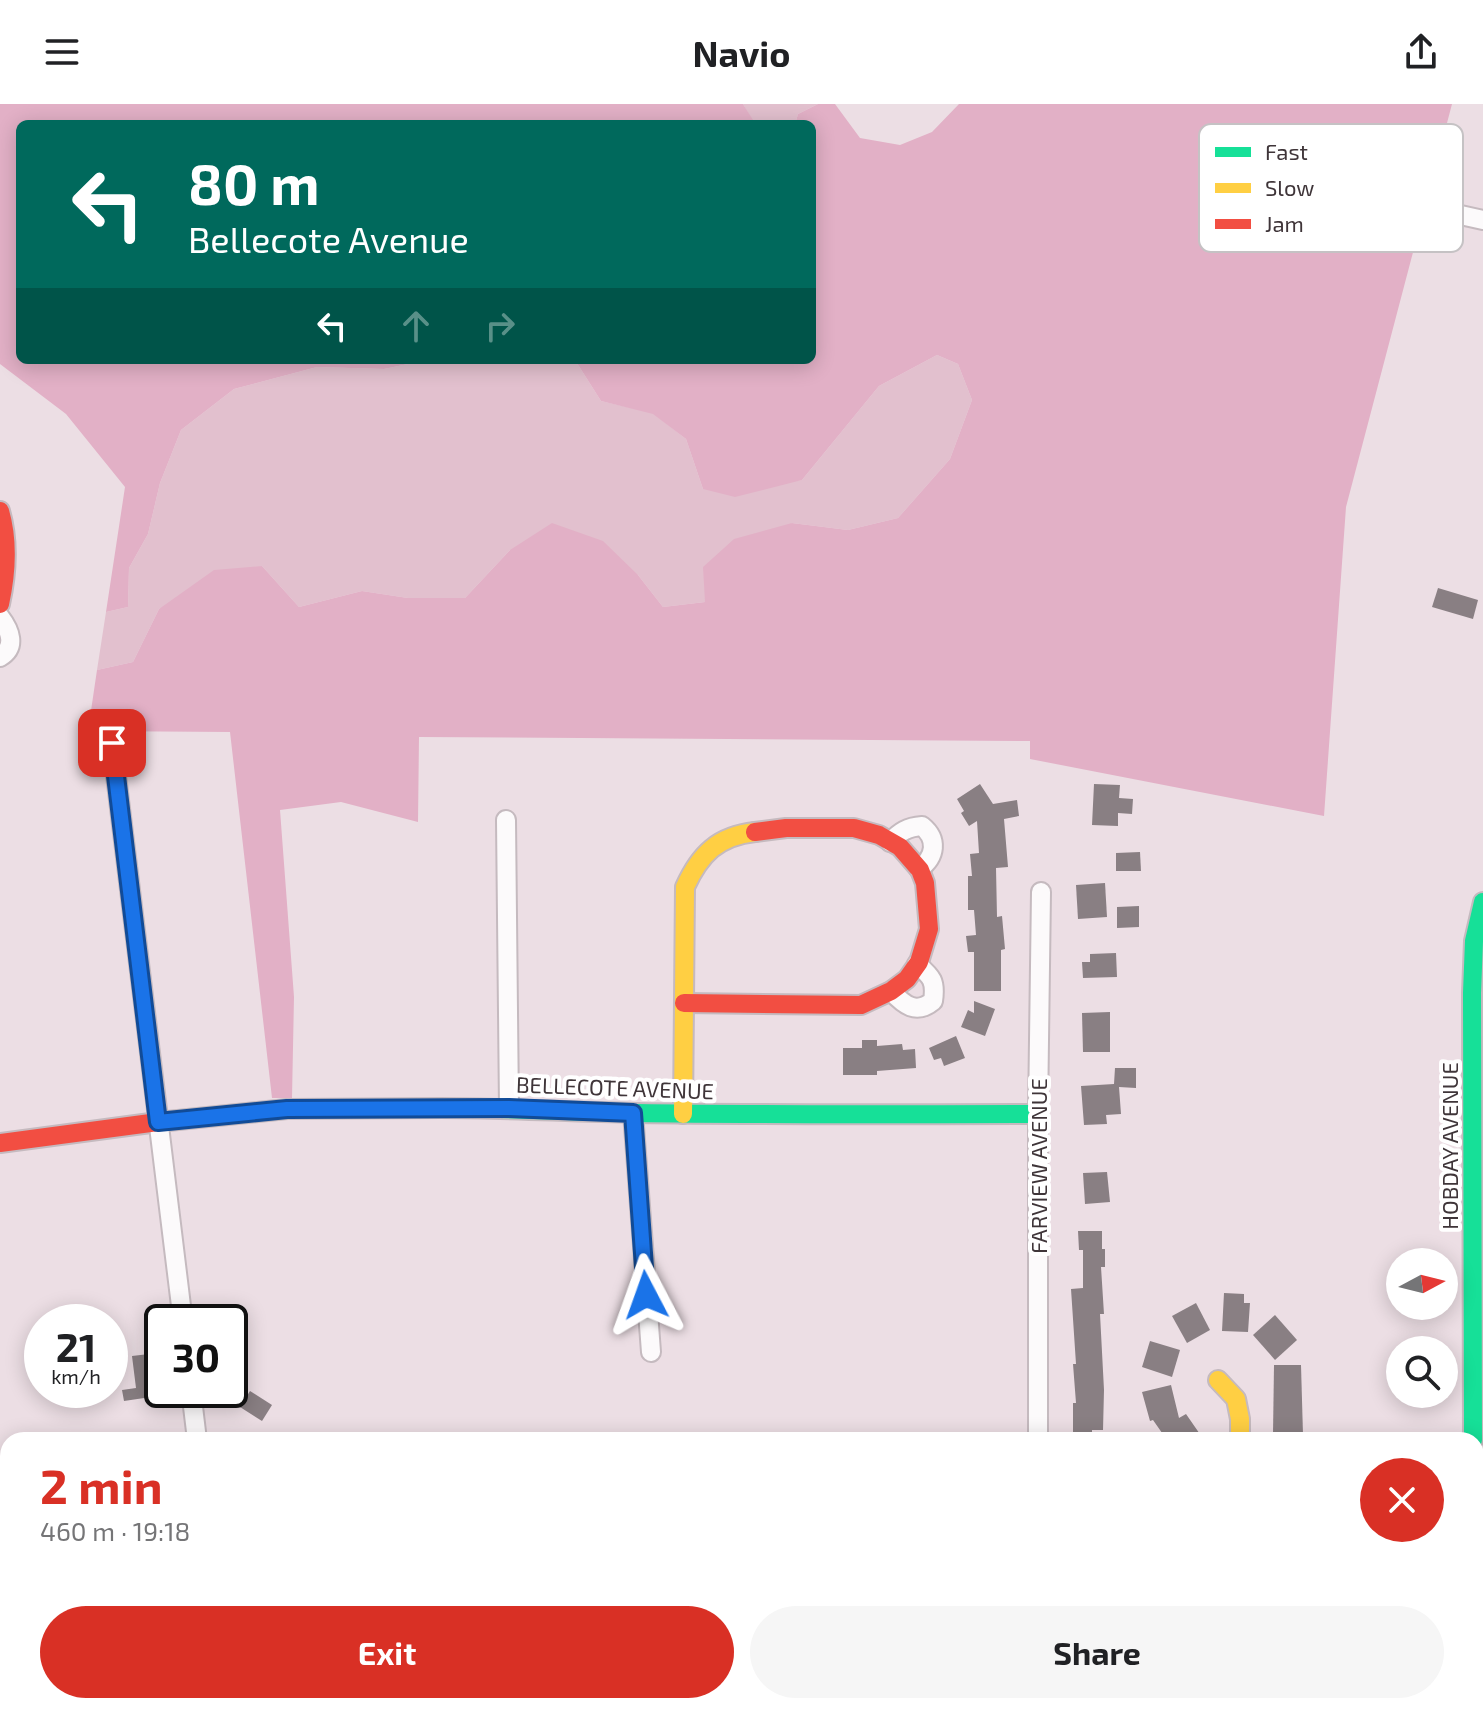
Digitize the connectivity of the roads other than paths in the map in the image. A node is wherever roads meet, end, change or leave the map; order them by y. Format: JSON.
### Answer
{"nodes":[{"id":1,"x":1463,"y":216,"type":"edge"},
{"id":2,"x":1483,"y":220,"type":"edge"},
{"id":3,"x":0,"y":511,"type":"edge"},
{"id":4,"x":0,"y":604,"type":"edge"},
{"id":5,"x":0,"y":617,"type":"edge"},
{"id":6,"x":0,"y":657,"type":"edge"},
{"id":7,"x":112,"y":743,"type":"dead end"},
{"id":8,"x":506,"y":820,"type":"dead end"},
{"id":9,"x":890,"y":842,"type":"junction"},
{"id":10,"x":919,"y":869,"type":"junction"},
{"id":11,"x":1041,"y":892,"type":"dead end"},
{"id":12,"x":1483,"y":902,"type":"edge"},
{"id":13,"x":917,"y":964,"type":"junction"},
{"id":14,"x":891,"y":991,"type":"junction"},
{"id":15,"x":684,"y":1003,"type":"junction"},
{"id":16,"x":509,"y":1108,"type":"junction"},
{"id":17,"x":633,"y":1113,"type":"junction"},
{"id":18,"x":683,"y":1114,"type":"junction"},
{"id":19,"x":1038,"y":1114,"type":"junction"},
{"id":20,"x":158,"y":1122,"type":"junction"},
{"id":21,"x":0,"y":1143,"type":"edge"},
{"id":22,"x":181,"y":1304,"type":"edge"},
{"id":23,"x":651,"y":1352,"type":"dead end"},
{"id":24,"x":1218,"y":1380,"type":"dead end"},
{"id":25,"x":193,"y":1408,"type":"edge"},
{"id":26,"x":196,"y":1432,"type":"edge"},
{"id":27,"x":1038,"y":1432,"type":"edge"},
{"id":28,"x":1240,"y":1432,"type":"edge"},
{"id":29,"x":1473,"y":1432,"type":"edge"}],
"edges":[{"from":1,"to":2,"type":"street"},
{"from":3,"to":4,"type":"street"},
{"from":5,"to":6,"type":"street"},
{"from":7,"to":20,"type":"street"},
{"from":8,"to":16,"type":"street"},
{"from":9,"to":10,"type":"street"},
{"from":9,"to":10,"type":"street"},
{"from":9,"to":15,"type":"street"},
{"from":10,"to":13,"type":"street"},
{"from":11,"to":19,"type":"street","name":"FARVIEW AVENUE"},
{"from":12,"to":29,"type":"street","name":"HOBDAY AVENUE"},
{"from":13,"to":14,"type":"street"},
{"from":13,"to":14,"type":"street"},
{"from":14,"to":15,"type":"street"},
{"from":15,"to":18,"type":"street"},
{"from":16,"to":17,"type":"street","name":"BELLECOTE AVENUE"},
{"from":16,"to":20,"type":"street","name":"BELLECOTE AVENUE"},
{"from":17,"to":18,"type":"street","name":"BELLECOTE AVENUE"},
{"from":17,"to":23,"type":"street"},
{"from":18,"to":19,"type":"street","name":"BELLECOTE AVENUE"},
{"from":19,"to":27,"type":"street","name":"FARVIEW AVENUE"},
{"from":20,"to":21,"type":"street","name":"BELLECOTE AVENUE"},
{"from":20,"to":22,"type":"street"},
{"from":24,"to":28,"type":"street"},
{"from":25,"to":26,"type":"street"}]}
